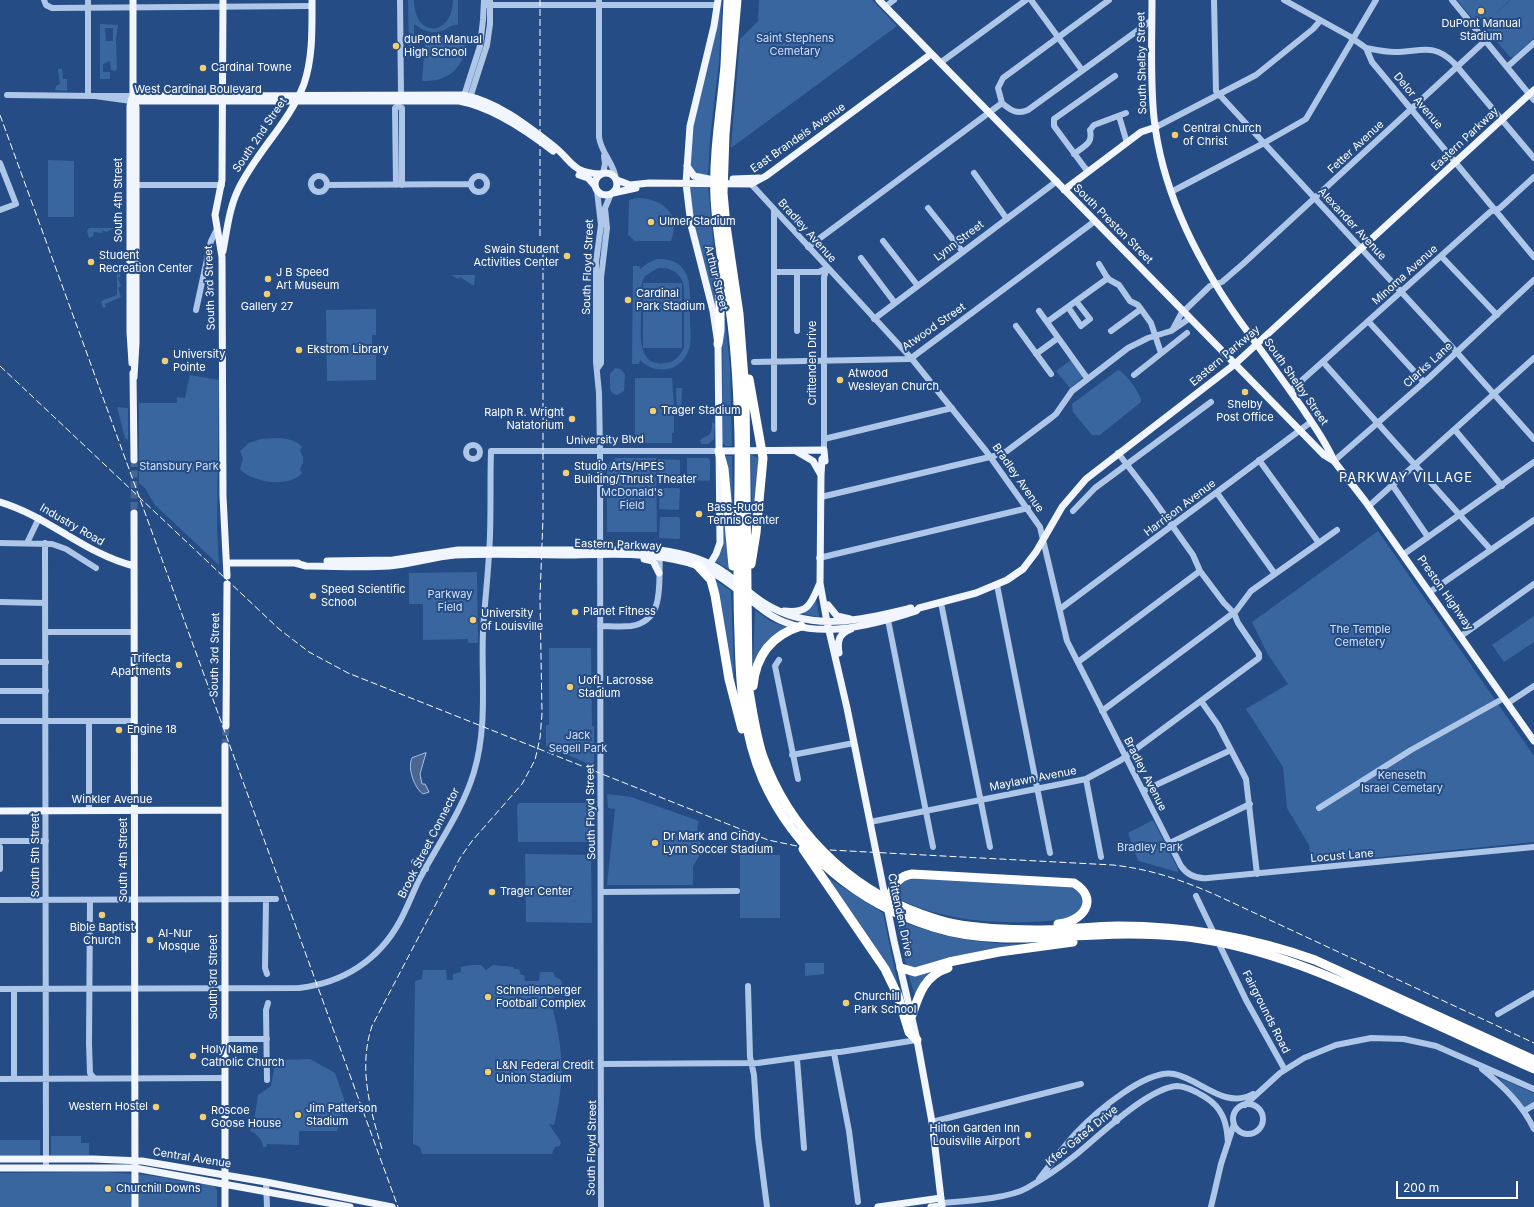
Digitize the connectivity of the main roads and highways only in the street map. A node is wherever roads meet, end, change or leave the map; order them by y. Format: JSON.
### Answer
{"nodes":[{"id":1,"x":728,"y":0,"type":"edge"},
{"id":2,"x":737,"y":0,"type":"edge"},
{"id":3,"x":879,"y":0,"type":"edge"},
{"id":4,"x":1152,"y":0,"type":"edge"},
{"id":5,"x":718,"y":2,"type":"edge"},
{"id":6,"x":223,"y":3,"type":"edge"},
{"id":7,"x":312,"y":3,"type":"edge"},
{"id":8,"x":133,"y":4,"type":"edge"},
{"id":9,"x":931,"y":54,"type":"junction"},
{"id":10,"x":1533,"y":94,"type":"edge"},
{"id":11,"x":223,"y":98,"type":"junction"},
{"id":12,"x":298,"y":98,"type":"junction"},
{"id":13,"x":133,"y":99,"type":"junction"},
{"id":14,"x":466,"y":99,"type":"junction"},
{"id":15,"x":1156,"y":127,"type":"junction"},
{"id":16,"x":686,"y":166,"type":"junction"},
{"id":17,"x":719,"y":168,"type":"junction"},
{"id":18,"x":574,"y":173,"type":"junction"},
{"id":19,"x":602,"y":174,"type":"junction"},
{"id":20,"x":766,"y":176,"type":"junction"},
{"id":21,"x":616,"y":180,"type":"junction"},
{"id":22,"x":686,"y":183,"type":"junction"},
{"id":23,"x":659,"y":184,"type":"junction"},
{"id":24,"x":1064,"y":190,"type":"junction"},
{"id":25,"x":597,"y":191,"type":"junction"},
{"id":26,"x":612,"y":194,"type":"junction"},
{"id":27,"x":719,"y":194,"type":"junction"},
{"id":28,"x":215,"y":213,"type":"junction"},
{"id":29,"x":228,"y":222,"type":"junction"},
{"id":30,"x":222,"y":257,"type":"junction"},
{"id":31,"x":722,"y":269,"type":"junction"},
{"id":32,"x":718,"y":344,"type":"junction"},
{"id":33,"x":1257,"y":344,"type":"junction"},
{"id":34,"x":743,"y":362,"type":"junction"},
{"id":35,"x":1235,"y":364,"type":"junction"},
{"id":36,"x":742,"y":439,"type":"junction"},
{"id":37,"x":794,"y":450,"type":"junction"},
{"id":38,"x":719,"y":451,"type":"junction"},
{"id":39,"x":762,"y":451,"type":"junction"},
{"id":40,"x":824,"y":454,"type":"junction"},
{"id":41,"x":134,"y":460,"type":"tunnel mouth"},
{"id":42,"x":1334,"y":461,"type":"junction"},
{"id":43,"x":742,"y":462,"type":"junction"},
{"id":44,"x":821,"y":474,"type":"junction"},
{"id":45,"x":823,"y":496,"type":"junction"},
{"id":46,"x":0,"y":502,"type":"edge"},
{"id":47,"x":134,"y":513,"type":"tunnel mouth"},
{"id":48,"x":615,"y":552,"type":"junction"},
{"id":49,"x":626,"y":554,"type":"junction"},
{"id":50,"x":822,"y":558,"type":"junction"},
{"id":51,"x":227,"y":563,"type":"junction"},
{"id":52,"x":700,"y":563,"type":"junction"},
{"id":53,"x":710,"y":564,"type":"junction"},
{"id":54,"x":735,"y":564,"type":"junction"},
{"id":55,"x":134,"y":566,"type":"junction"},
{"id":56,"x":659,"y":572,"type":"road end"},
{"id":57,"x":748,"y":574,"type":"junction"},
{"id":58,"x":227,"y":576,"type":"dead end"},
{"id":59,"x":227,"y":584,"type":"dead end"},
{"id":60,"x":820,"y":584,"type":"junction"},
{"id":61,"x":828,"y":605,"type":"junction"},
{"id":62,"x":919,"y":608,"type":"junction"},
{"id":63,"x":776,"y":610,"type":"junction"},
{"id":64,"x":855,"y":623,"type":"junction"},
{"id":65,"x":829,"y":625,"type":"junction"},
{"id":66,"x":802,"y":626,"type":"junction"},
{"id":67,"x":836,"y":661,"type":"junction"},
{"id":68,"x":752,"y":709,"type":"junction"},
{"id":69,"x":226,"y":726,"type":"tunnel mouth"},
{"id":70,"x":748,"y":732,"type":"junction"},
{"id":71,"x":1534,"y":741,"type":"edge"},
{"id":72,"x":225,"y":746,"type":"tunnel mouth"},
{"id":73,"x":134,"y":810,"type":"junction"},
{"id":74,"x":225,"y":810,"type":"junction"},
{"id":75,"x":0,"y":811,"type":"edge"},
{"id":76,"x":800,"y":840,"type":"junction"},
{"id":77,"x":887,"y":905,"type":"junction"},
{"id":78,"x":1028,"y":929,"type":"junction"},
{"id":79,"x":1120,"y":934,"type":"junction"},
{"id":80,"x":1205,"y":936,"type":"junction"},
{"id":81,"x":984,"y":955,"type":"junction"},
{"id":82,"x":900,"y":968,"type":"junction"},
{"id":83,"x":912,"y":1015,"type":"junction"},
{"id":84,"x":917,"y":1040,"type":"junction"},
{"id":85,"x":1534,"y":1060,"type":"edge"},
{"id":86,"x":1534,"y":1069,"type":"edge"},
{"id":87,"x":0,"y":1159,"type":"edge"},
{"id":88,"x":135,"y":1164,"type":"junction"},
{"id":89,"x":0,"y":1168,"type":"edge"},
{"id":90,"x":225,"y":1175,"type":"junction"},
{"id":91,"x":225,"y":1183,"type":"junction"},
{"id":92,"x":941,"y":1204,"type":"edge"},
{"id":93,"x":135,"y":1207,"type":"edge"},
{"id":94,"x":225,"y":1207,"type":"edge"},
{"id":95,"x":350,"y":1207,"type":"edge"},
{"id":96,"x":392,"y":1207,"type":"edge"},
{"id":97,"x":878,"y":1207,"type":"edge"},
{"id":98,"x":930,"y":1207,"type":"edge"}],
"edges":[{"from":1,"to":17,"type":"highway"},
{"from":2,"to":17,"type":"highway"},
{"from":3,"to":9,"type":"main road","name":"South Preston Street"},
{"from":4,"to":15,"type":"main road","name":"South Shelby Street"},
{"from":5,"to":16,"type":"main road","name":"Arthur Street"},
{"from":6,"to":11,"type":"main road","name":"South 3rd Street"},
{"from":7,"to":12,"type":"main road","name":"South 2nd Street"},
{"from":8,"to":13,"type":"main road","name":"South 4th Street"},
{"from":9,"to":20,"type":"main road","name":"East Brandeis Avenue"},
{"from":9,"to":24,"type":"main road","name":"South Preston Street"},
{"from":10,"to":33,"type":"main road","name":"Eastern Parkway"},
{"from":11,"to":12,"type":"main road","name":"West Cardinal Boulevard"},
{"from":11,"to":13,"type":"main road","name":"West Cardinal Boulevard"},
{"from":11,"to":28,"type":"main road","name":"South 3rd Street"},
{"from":12,"to":14,"type":"main road","name":"West Cardinal Boulevard"},
{"from":12,"to":29,"type":"main road","name":"South 2nd Street"},
{"from":13,"to":41,"type":"main road","name":"South 4th Street"},
{"from":14,"to":18,"type":"main road"},
{"from":14,"to":19,"type":"main road"},
{"from":15,"to":24,"type":"main road"},
{"from":15,"to":33,"type":"main road","name":"South Shelby Street"},
{"from":16,"to":20,"type":"main road"},
{"from":16,"to":22,"type":"main road","name":"Arthur Street"},
{"from":17,"to":27,"type":"highway"},
{"from":18,"to":25,"type":"main road"},
{"from":18,"to":25,"type":"main road"},
{"from":19,"to":21,"type":"main road"},
{"from":19,"to":25,"type":"main road"},
{"from":20,"to":22,"type":"main road","name":"East Brandeis Avenue"},
{"from":21,"to":23,"type":"main road","name":"East Brandeis Avenue"},
{"from":21,"to":26,"type":"main road"},
{"from":22,"to":23,"type":"main road","name":"East Brandeis Avenue"},
{"from":22,"to":32,"type":"main road","name":"Arthur Street"},
{"from":23,"to":26,"type":"main road","name":"East Brandeis Avenue"},
{"from":24,"to":35,"type":"main road","name":"South Preston Street"},
{"from":25,"to":26,"type":"main road"},
{"from":27,"to":31,"type":"highway"},
{"from":27,"to":34,"type":"highway"},
{"from":28,"to":29,"type":"main road"},
{"from":28,"to":30,"type":"main road","name":"South 3rd Street"},
{"from":29,"to":30,"type":"main road","name":"South 2nd Street"},
{"from":30,"to":51,"type":"main road","name":"South 3rd Street"},
{"from":31,"to":32,"type":"highway"},
{"from":31,"to":36,"type":"highway"},
{"from":32,"to":38,"type":"main road","name":"Arthur Street"},
{"from":33,"to":35,"type":"main road","name":"Eastern Parkway"},
{"from":33,"to":42,"type":"main road","name":"South Shelby Street"},
{"from":34,"to":36,"type":"highway"},
{"from":34,"to":39,"type":"highway"},
{"from":35,"to":42,"type":"main road","name":"South Preston Street"},
{"from":35,"to":62,"type":"main road","name":"Eastern Parkway"},
{"from":36,"to":43,"type":"highway"},
{"from":37,"to":39,"type":"main road"},
{"from":37,"to":40,"type":"main road"},
{"from":37,"to":44,"type":"main road"},
{"from":38,"to":39,"type":"main road"},
{"from":38,"to":53,"type":"main road","name":"Arthur Street"},
{"from":38,"to":54,"type":"highway"},
{"from":39,"to":57,"type":"highway"},
{"from":40,"to":44,"type":"main road","name":"Crittenden Drive"},
{"from":40,"to":45,"type":"main road","name":"Crittenden Drive"},
{"from":42,"to":71,"type":"main road","name":"Preston Highway"},
{"from":43,"to":54,"type":"highway"},
{"from":43,"to":57,"type":"highway"},
{"from":44,"to":45,"type":"main road","name":"Crittenden Drive"},
{"from":45,"to":50,"type":"main road","name":"Crittenden Drive"},
{"from":46,"to":55,"type":"main road","name":"Industry Road"},
{"from":47,"to":55,"type":"main road","name":"South 4th Street"},
{"from":48,"to":49,"type":"main road","name":"Eastern Parkway"},
{"from":48,"to":51,"type":"main road","name":"Eastern Parkway"},
{"from":48,"to":52,"type":"main road","name":"Eastern Parkway"},
{"from":49,"to":52,"type":"main road","name":"Eastern Parkway"},
{"from":49,"to":56,"type":"main road"},
{"from":50,"to":60,"type":"main road","name":"Crittenden Drive"},
{"from":50,"to":61,"type":"main road","name":"Crittenden Drive"},
{"from":51,"to":58,"type":"main road","name":"South 3rd Street"},
{"from":52,"to":53,"type":"main road","name":"Eastern Parkway"},
{"from":52,"to":66,"type":"main road","name":"Eastern Parkway"},
{"from":52,"to":70,"type":"highway"},
{"from":53,"to":63,"type":"main road","name":"Eastern Parkway"},
{"from":54,"to":70,"type":"highway"},
{"from":55,"to":73,"type":"main road","name":"South 4th Street"},
{"from":57,"to":68,"type":"highway"},
{"from":59,"to":69,"type":"main road","name":"South 3rd Street"},
{"from":60,"to":63,"type":"main road"},
{"from":60,"to":65,"type":"main road","name":"Crittenden Drive"},
{"from":61,"to":64,"type":"main road"},
{"from":61,"to":65,"type":"main road","name":"Crittenden Drive"},
{"from":62,"to":64,"type":"main road","name":"Eastern Parkway"},
{"from":62,"to":64,"type":"main road","name":"Eastern Parkway"},
{"from":63,"to":65,"type":"main road","name":"Eastern Parkway"},
{"from":64,"to":65,"type":"main road","name":"Eastern Parkway"},
{"from":64,"to":67,"type":"main road"},
{"from":65,"to":66,"type":"main road","name":"Eastern Parkway"},
{"from":65,"to":67,"type":"main road","name":"Crittenden Drive"},
{"from":66,"to":68,"type":"highway"},
{"from":67,"to":77,"type":"main road","name":"Crittenden Drive"},
{"from":68,"to":78,"type":"highway"},
{"from":70,"to":76,"type":"highway"},
{"from":72,"to":74,"type":"main road","name":"South 3rd Street"},
{"from":73,"to":74,"type":"main road","name":"Winkler Avenue"},
{"from":73,"to":75,"type":"main road","name":"Winkler Avenue"},
{"from":73,"to":88,"type":"main road","name":"South 4th Street"},
{"from":74,"to":90,"type":"main road","name":"South 3rd Street"},
{"from":76,"to":79,"type":"highway"},
{"from":76,"to":84,"type":"highway"},
{"from":77,"to":78,"type":"highway"},
{"from":77,"to":82,"type":"main road","name":"Crittenden Drive"},
{"from":78,"to":80,"type":"highway"},
{"from":79,"to":80,"type":"highway"},
{"from":79,"to":81,"type":"highway"},
{"from":80,"to":85,"type":"highway"},
{"from":80,"to":86,"type":"highway"},
{"from":81,"to":82,"type":"highway"},
{"from":81,"to":83,"type":"highway"},
{"from":82,"to":83,"type":"main road","name":"Crittenden Drive"},
{"from":83,"to":84,"type":"main road","name":"Crittenden Drive"},
{"from":84,"to":92,"type":"main road","name":"Crittenden Drive"},
{"from":87,"to":88,"type":"main road","name":"Central Avenue"},
{"from":88,"to":89,"type":"main road","name":"Central Avenue"},
{"from":88,"to":90,"type":"main road","name":"Central Avenue"},
{"from":88,"to":91,"type":"main road","name":"Central Avenue"},
{"from":88,"to":93,"type":"main road","name":"South 4th Street"},
{"from":90,"to":91,"type":"main road","name":"South 3rd Street"},
{"from":90,"to":96,"type":"main road","name":"Central Avenue"},
{"from":91,"to":94,"type":"main road","name":"South 3rd Street"},
{"from":91,"to":95,"type":"main road","name":"Central Avenue"},
{"from":92,"to":97,"type":"main road"},
{"from":92,"to":98,"type":"main road"}]}
